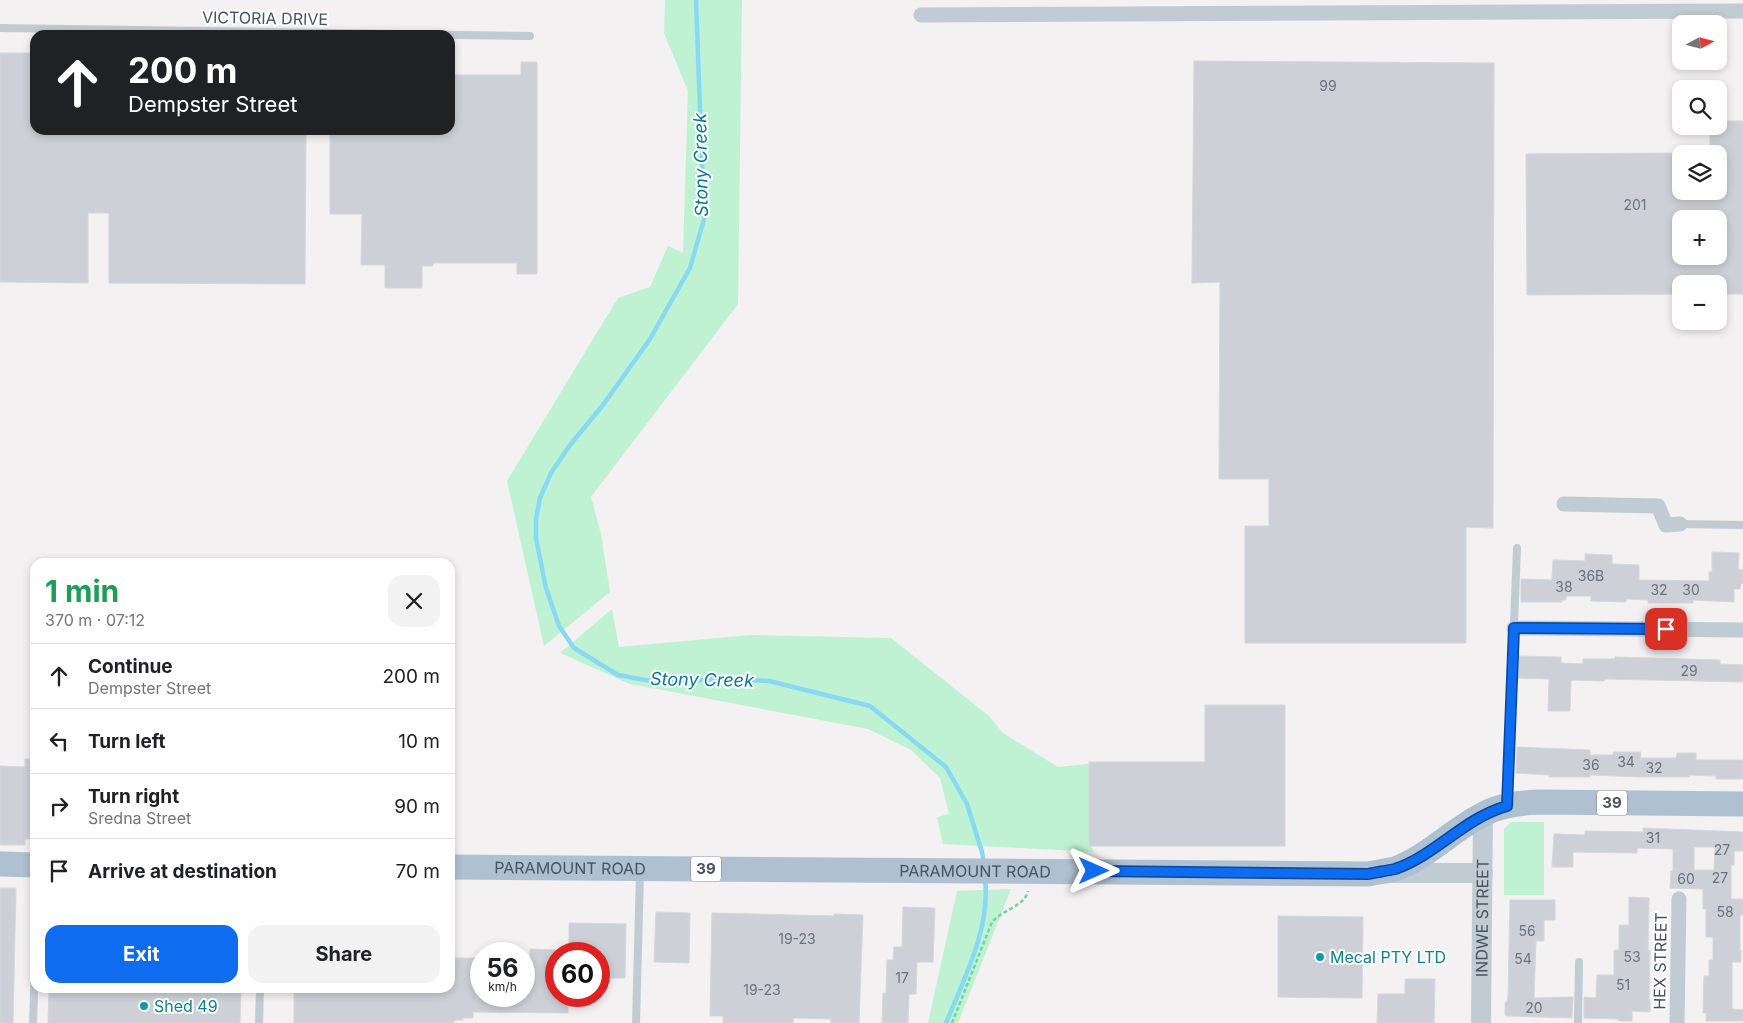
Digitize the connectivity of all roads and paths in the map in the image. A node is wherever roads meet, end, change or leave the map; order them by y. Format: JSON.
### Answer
{"nodes":[{"id":1,"x":1743,"y":11,"type":"edge"},
{"id":2,"x":921,"y":15,"type":"dead end"},
{"id":3,"x":0,"y":28,"type":"edge"},
{"id":4,"x":132,"y":30,"type":"edge"},
{"id":5,"x":455,"y":35,"type":"edge"},
{"id":6,"x":530,"y":36,"type":"dead end"},
{"id":7,"x":1564,"y":504,"type":"dead end"},
{"id":8,"x":1680,"y":524,"type":"joint"},
{"id":9,"x":1743,"y":525,"type":"edge"},
{"id":10,"x":1517,"y":548,"type":"dead end"},
{"id":11,"x":1514,"y":628,"type":"junction"},
{"id":12,"x":1743,"y":630,"type":"edge"},
{"id":13,"x":1743,"y":804,"type":"edge"},
{"id":14,"x":1507,"y":806,"type":"junction"},
{"id":15,"x":1483,"y":814,"type":"junction"},
{"id":16,"x":0,"y":864,"type":"edge"},
{"id":17,"x":30,"y":864,"type":"edge"},
{"id":18,"x":455,"y":867,"type":"edge"},
{"id":19,"x":640,"y":868,"type":"junction"},
{"id":20,"x":1483,"y":873,"type":"junction"},
{"id":21,"x":1368,"y":874,"type":"junction"},
{"id":22,"x":1028,"y":894,"type":"dead end"},
{"id":23,"x":1679,"y":899,"type":"dead end"},
{"id":24,"x":1579,"y":962,"type":"dead end"},
{"id":25,"x":34,"y":993,"type":"edge"},
{"id":26,"x":260,"y":993,"type":"edge"},
{"id":27,"x":34,"y":1023,"type":"edge"},
{"id":28,"x":259,"y":1023,"type":"edge"},
{"id":29,"x":636,"y":1023,"type":"edge"},
{"id":30,"x":952,"y":1023,"type":"edge"},
{"id":31,"x":1481,"y":1023,"type":"edge"},
{"id":32,"x":1578,"y":1023,"type":"edge"},
{"id":33,"x":1677,"y":1023,"type":"edge"}],
"edges":[{"from":1,"to":2,"type":"street"},
{"from":3,"to":4,"type":"lane","name":"VICTORIA DRIVE"},
{"from":5,"to":6,"type":"lane","name":"VICTORIA DRIVE"},
{"from":7,"to":8,"type":"street"},
{"from":8,"to":9,"type":"lane"},
{"from":10,"to":11,"type":"lane"},
{"from":11,"to":12,"type":"street"},
{"from":11,"to":14,"type":"lane"},
{"from":13,"to":14,"type":"main road","number":"39"},
{"from":14,"to":15,"type":"main road","number":"39"},
{"from":15,"to":20,"type":"street","name":"INDWE STREET"},
{"from":15,"to":21,"type":"main road","name":"PARAMOUNT ROAD","number":"39"},
{"from":16,"to":17,"type":"main road"},
{"from":18,"to":19,"type":"main road","name":"PARAMOUNT ROAD","number":"39"},
{"from":19,"to":21,"type":"main road","name":"PARAMOUNT ROAD","number":"39"},
{"from":19,"to":29,"type":"lane"},
{"from":20,"to":21,"type":"street"},
{"from":20,"to":31,"type":"street","name":"INDWE STREET"},
{"from":22,"to":30,"type":"path"},
{"from":23,"to":33,"type":"street","name":"HEX STREET"},
{"from":24,"to":32,"type":"lane"},
{"from":25,"to":27,"type":"lane"},
{"from":26,"to":28,"type":"lane"}]}
